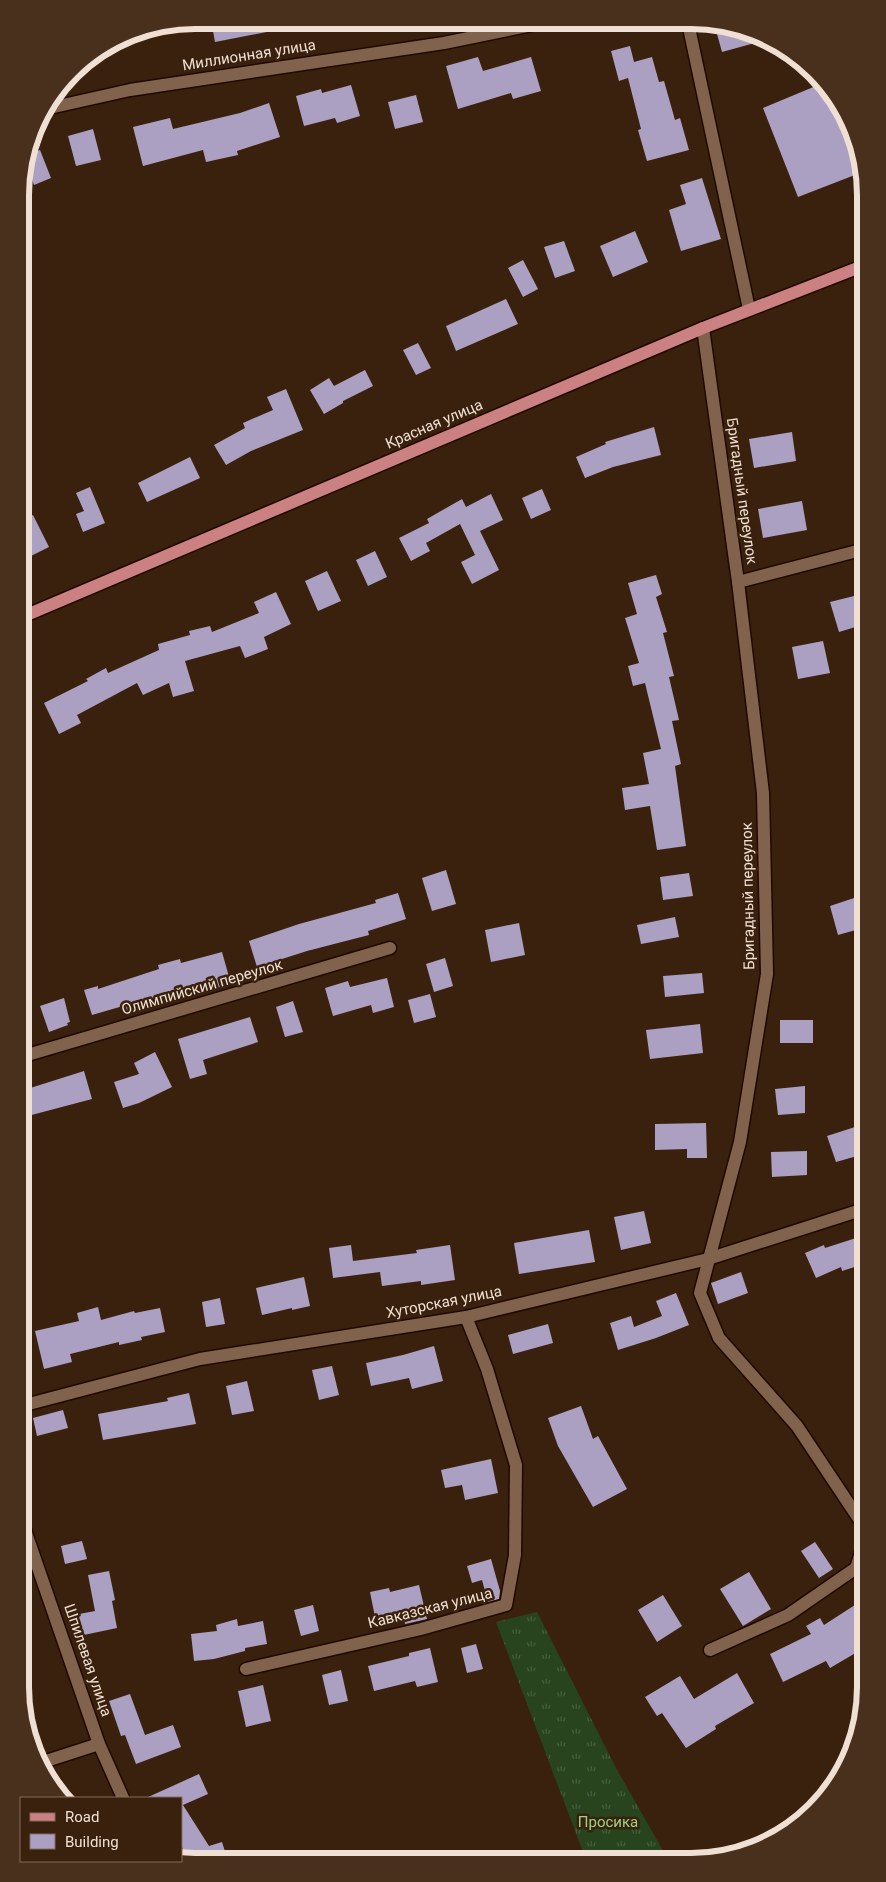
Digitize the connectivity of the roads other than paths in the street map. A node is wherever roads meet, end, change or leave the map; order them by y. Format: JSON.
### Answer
{"nodes":[{"id":1,"x":511,"y":29,"type":"edge"},
{"id":2,"x":689,"y":29,"type":"edge"},
{"id":3,"x":54,"y":107,"type":"edge"},
{"id":4,"x":857,"y":268,"type":"edge"},
{"id":5,"x":748,"y":309,"type":"junction"},
{"id":6,"x":702,"y":328,"type":"junction"},
{"id":7,"x":857,"y":551,"type":"edge"},
{"id":8,"x":738,"y":582,"type":"junction"},
{"id":9,"x":29,"y":614,"type":"edge"},
{"id":10,"x":390,"y":948,"type":"dead end"},
{"id":11,"x":29,"y":1055,"type":"edge"},
{"id":12,"x":857,"y":1210,"type":"edge"},
{"id":13,"x":708,"y":1259,"type":"junction"},
{"id":14,"x":466,"y":1317,"type":"junction"},
{"id":15,"x":29,"y":1404,"type":"edge"},
{"id":16,"x":857,"y":1516,"type":"edge"},
{"id":17,"x":29,"y":1542,"type":"edge"},
{"id":18,"x":857,"y":1565,"type":"edge"},
{"id":19,"x":710,"y":1650,"type":"dead end"},
{"id":20,"x":246,"y":1669,"type":"dead end"},
{"id":21,"x":99,"y":1744,"type":"junction"},
{"id":22,"x":46,"y":1761,"type":"edge"},
{"id":23,"x":123,"y":1797,"type":"edge"}],
"edges":[{"from":1,"to":3,"type":"street","name":"Миллионная улица"},
{"from":2,"to":5,"type":"street"},
{"from":4,"to":5,"type":"main road","name":"Красная улица"},
{"from":5,"to":6,"type":"main road","name":"Красная улица"},
{"from":6,"to":8,"type":"street","name":"Бригадный переулок"},
{"from":6,"to":9,"type":"main road","name":"Красная улица"},
{"from":7,"to":8,"type":"street"},
{"from":8,"to":13,"type":"street","name":"Бригадный переулок"},
{"from":10,"to":11,"type":"street","name":"Олимпийский переулок"},
{"from":12,"to":13,"type":"street","name":"Хуторская улица"},
{"from":13,"to":14,"type":"street","name":"Хуторская улица"},
{"from":13,"to":16,"type":"street","name":"Бригадный переулок"},
{"from":14,"to":15,"type":"street","name":"Хуторская улица"},
{"from":14,"to":20,"type":"street","name":"Кавказская улица"},
{"from":17,"to":21,"type":"street","name":"Шпилевая улица"},
{"from":18,"to":19,"type":"street"},
{"from":21,"to":22,"type":"street"},
{"from":21,"to":23,"type":"street","name":"Шпилевая улица"}]}
